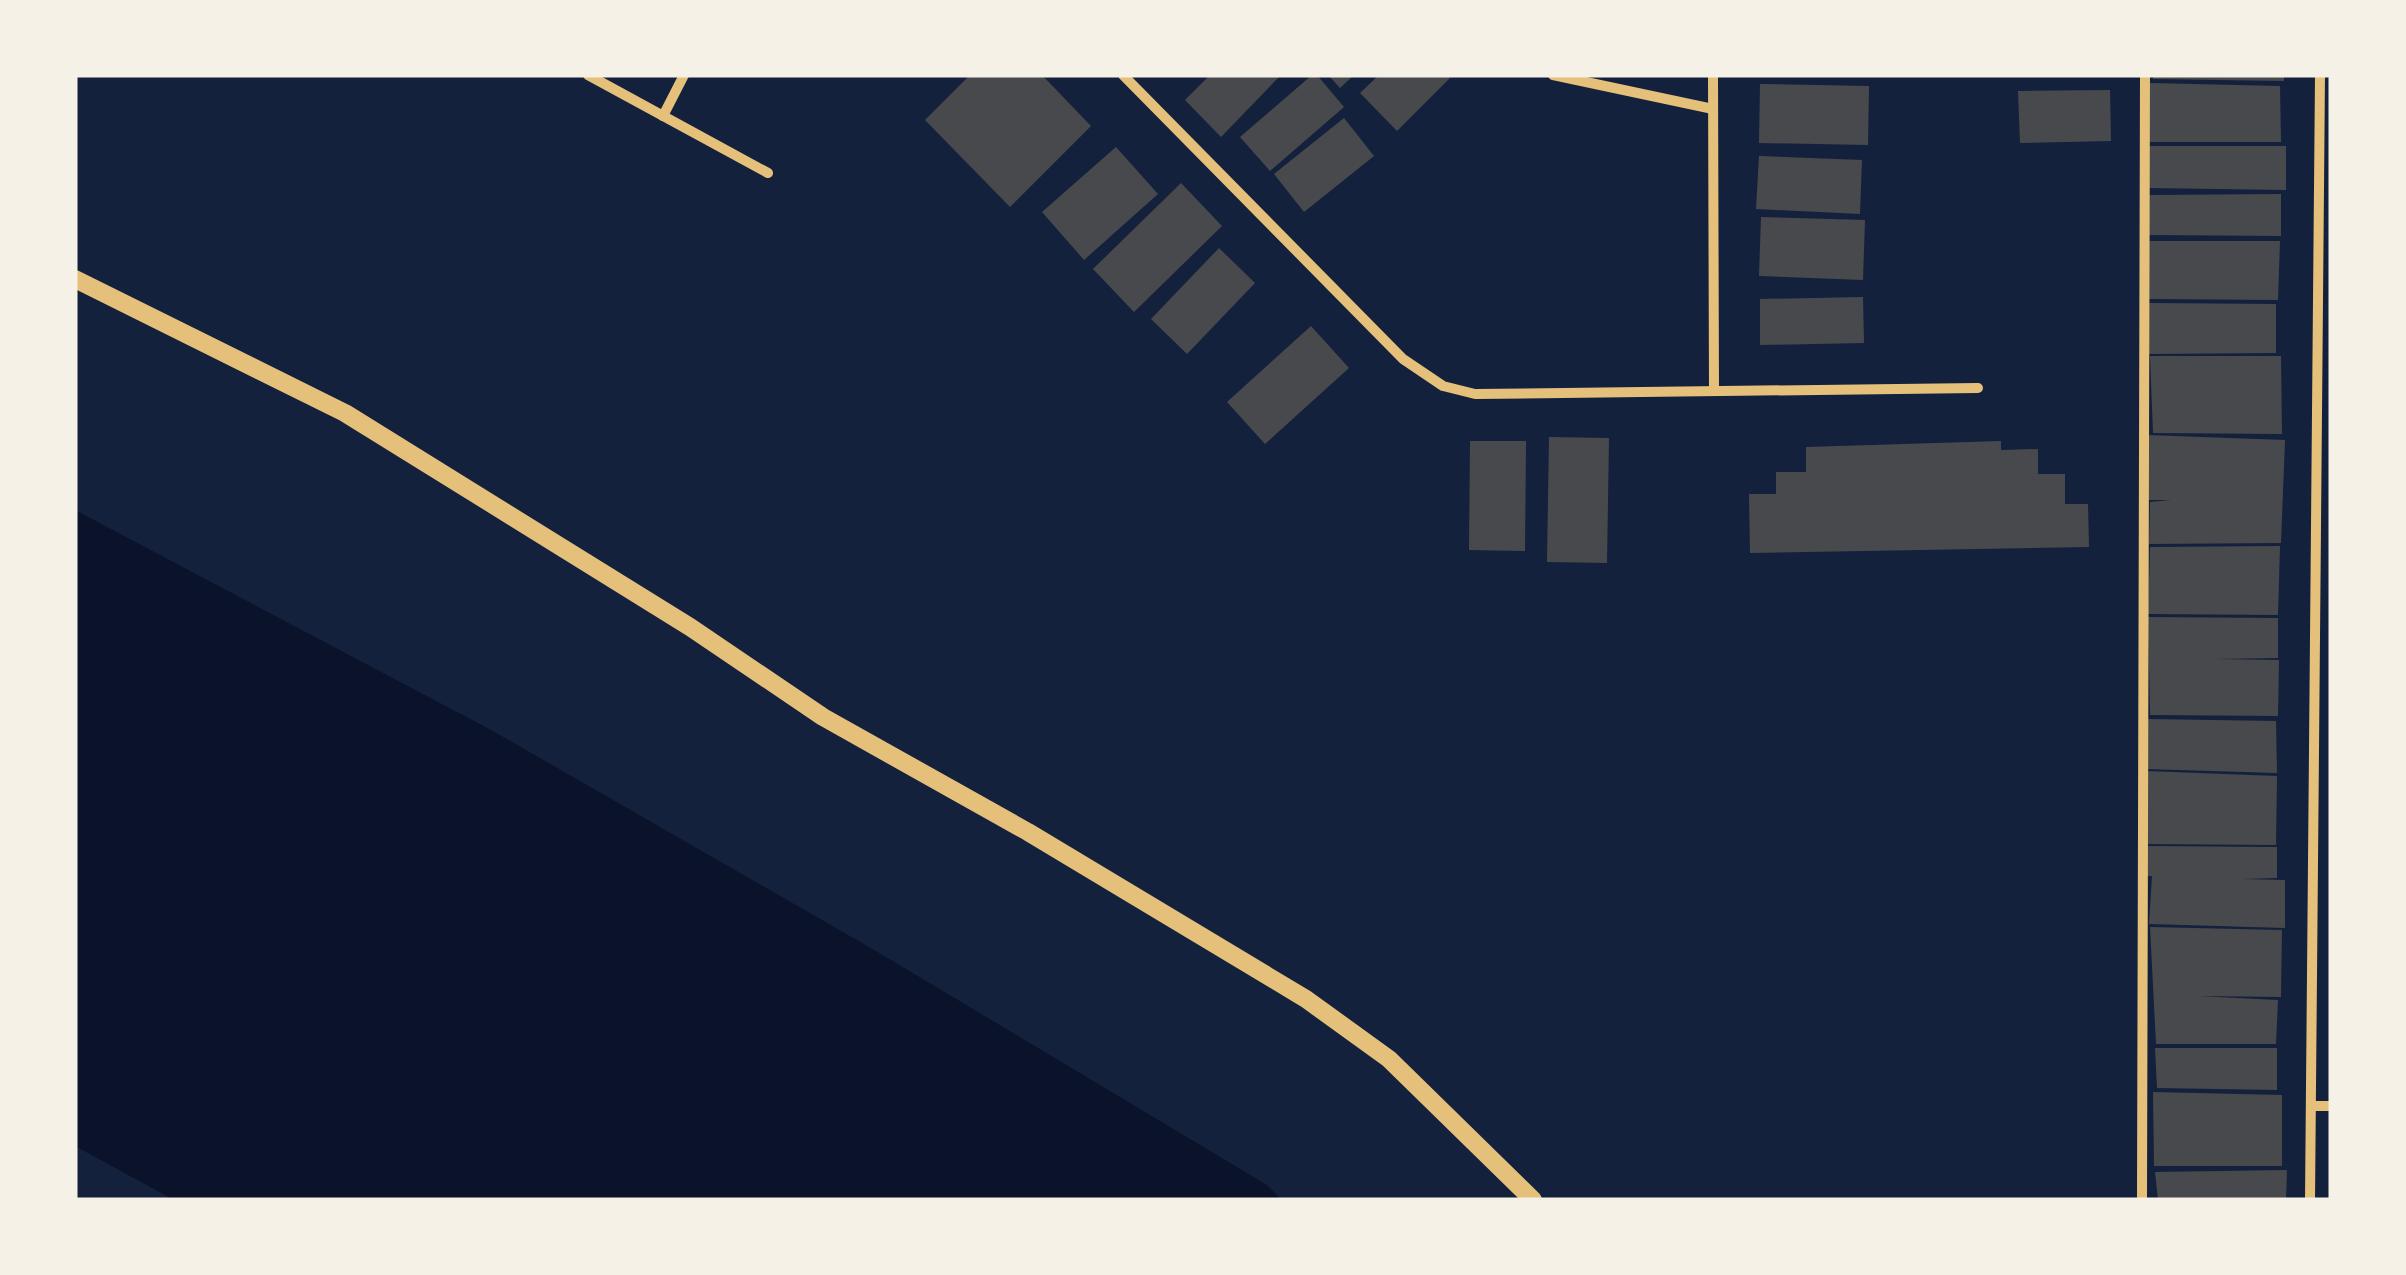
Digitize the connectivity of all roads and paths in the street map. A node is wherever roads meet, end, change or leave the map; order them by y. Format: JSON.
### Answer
{"nodes":[{"id":1,"x":588,"y":75,"type":"edge"},
{"id":2,"x":684,"y":75,"type":"edge"},
{"id":3,"x":1123,"y":75,"type":"edge"},
{"id":4,"x":1553,"y":75,"type":"edge"},
{"id":5,"x":1713,"y":75,"type":"edge"},
{"id":6,"x":2145,"y":75,"type":"edge"},
{"id":7,"x":2320,"y":75,"type":"edge"},
{"id":8,"x":1713,"y":108,"type":"junction"},
{"id":9,"x":663,"y":116,"type":"junction"},
{"id":10,"x":768,"y":174,"type":"dead end"},
{"id":11,"x":75,"y":280,"type":"edge"},
{"id":12,"x":2318,"y":311,"type":"junction"},
{"id":13,"x":2331,"y":311,"type":"edge"},
{"id":14,"x":1978,"y":388,"type":"dead end"},
{"id":15,"x":1714,"y":391,"type":"junction"},
{"id":16,"x":2315,"y":796,"type":"junction"},
{"id":17,"x":2331,"y":796,"type":"edge"},
{"id":18,"x":2311,"y":1106,"type":"junction"},
{"id":19,"x":2331,"y":1106,"type":"edge"},
{"id":20,"x":1534,"y":1200,"type":"edge"},
{"id":21,"x":2142,"y":1200,"type":"edge"},
{"id":22,"x":2310,"y":1200,"type":"edge"}],
"edges":[{"from":1,"to":9,"type":"street"},
{"from":2,"to":9,"type":"street"},
{"from":3,"to":15,"type":"street"},
{"from":4,"to":8,"type":"street"},
{"from":5,"to":8,"type":"street"},
{"from":6,"to":21,"type":"street"},
{"from":7,"to":12,"type":"street"},
{"from":8,"to":15,"type":"street"},
{"from":9,"to":10,"type":"street"},
{"from":11,"to":20,"type":"street"},
{"from":12,"to":13,"type":"street"},
{"from":12,"to":16,"type":"street"},
{"from":14,"to":15,"type":"street"},
{"from":16,"to":17,"type":"street"},
{"from":16,"to":18,"type":"street"},
{"from":18,"to":19,"type":"street"},
{"from":18,"to":22,"type":"street"}]}
